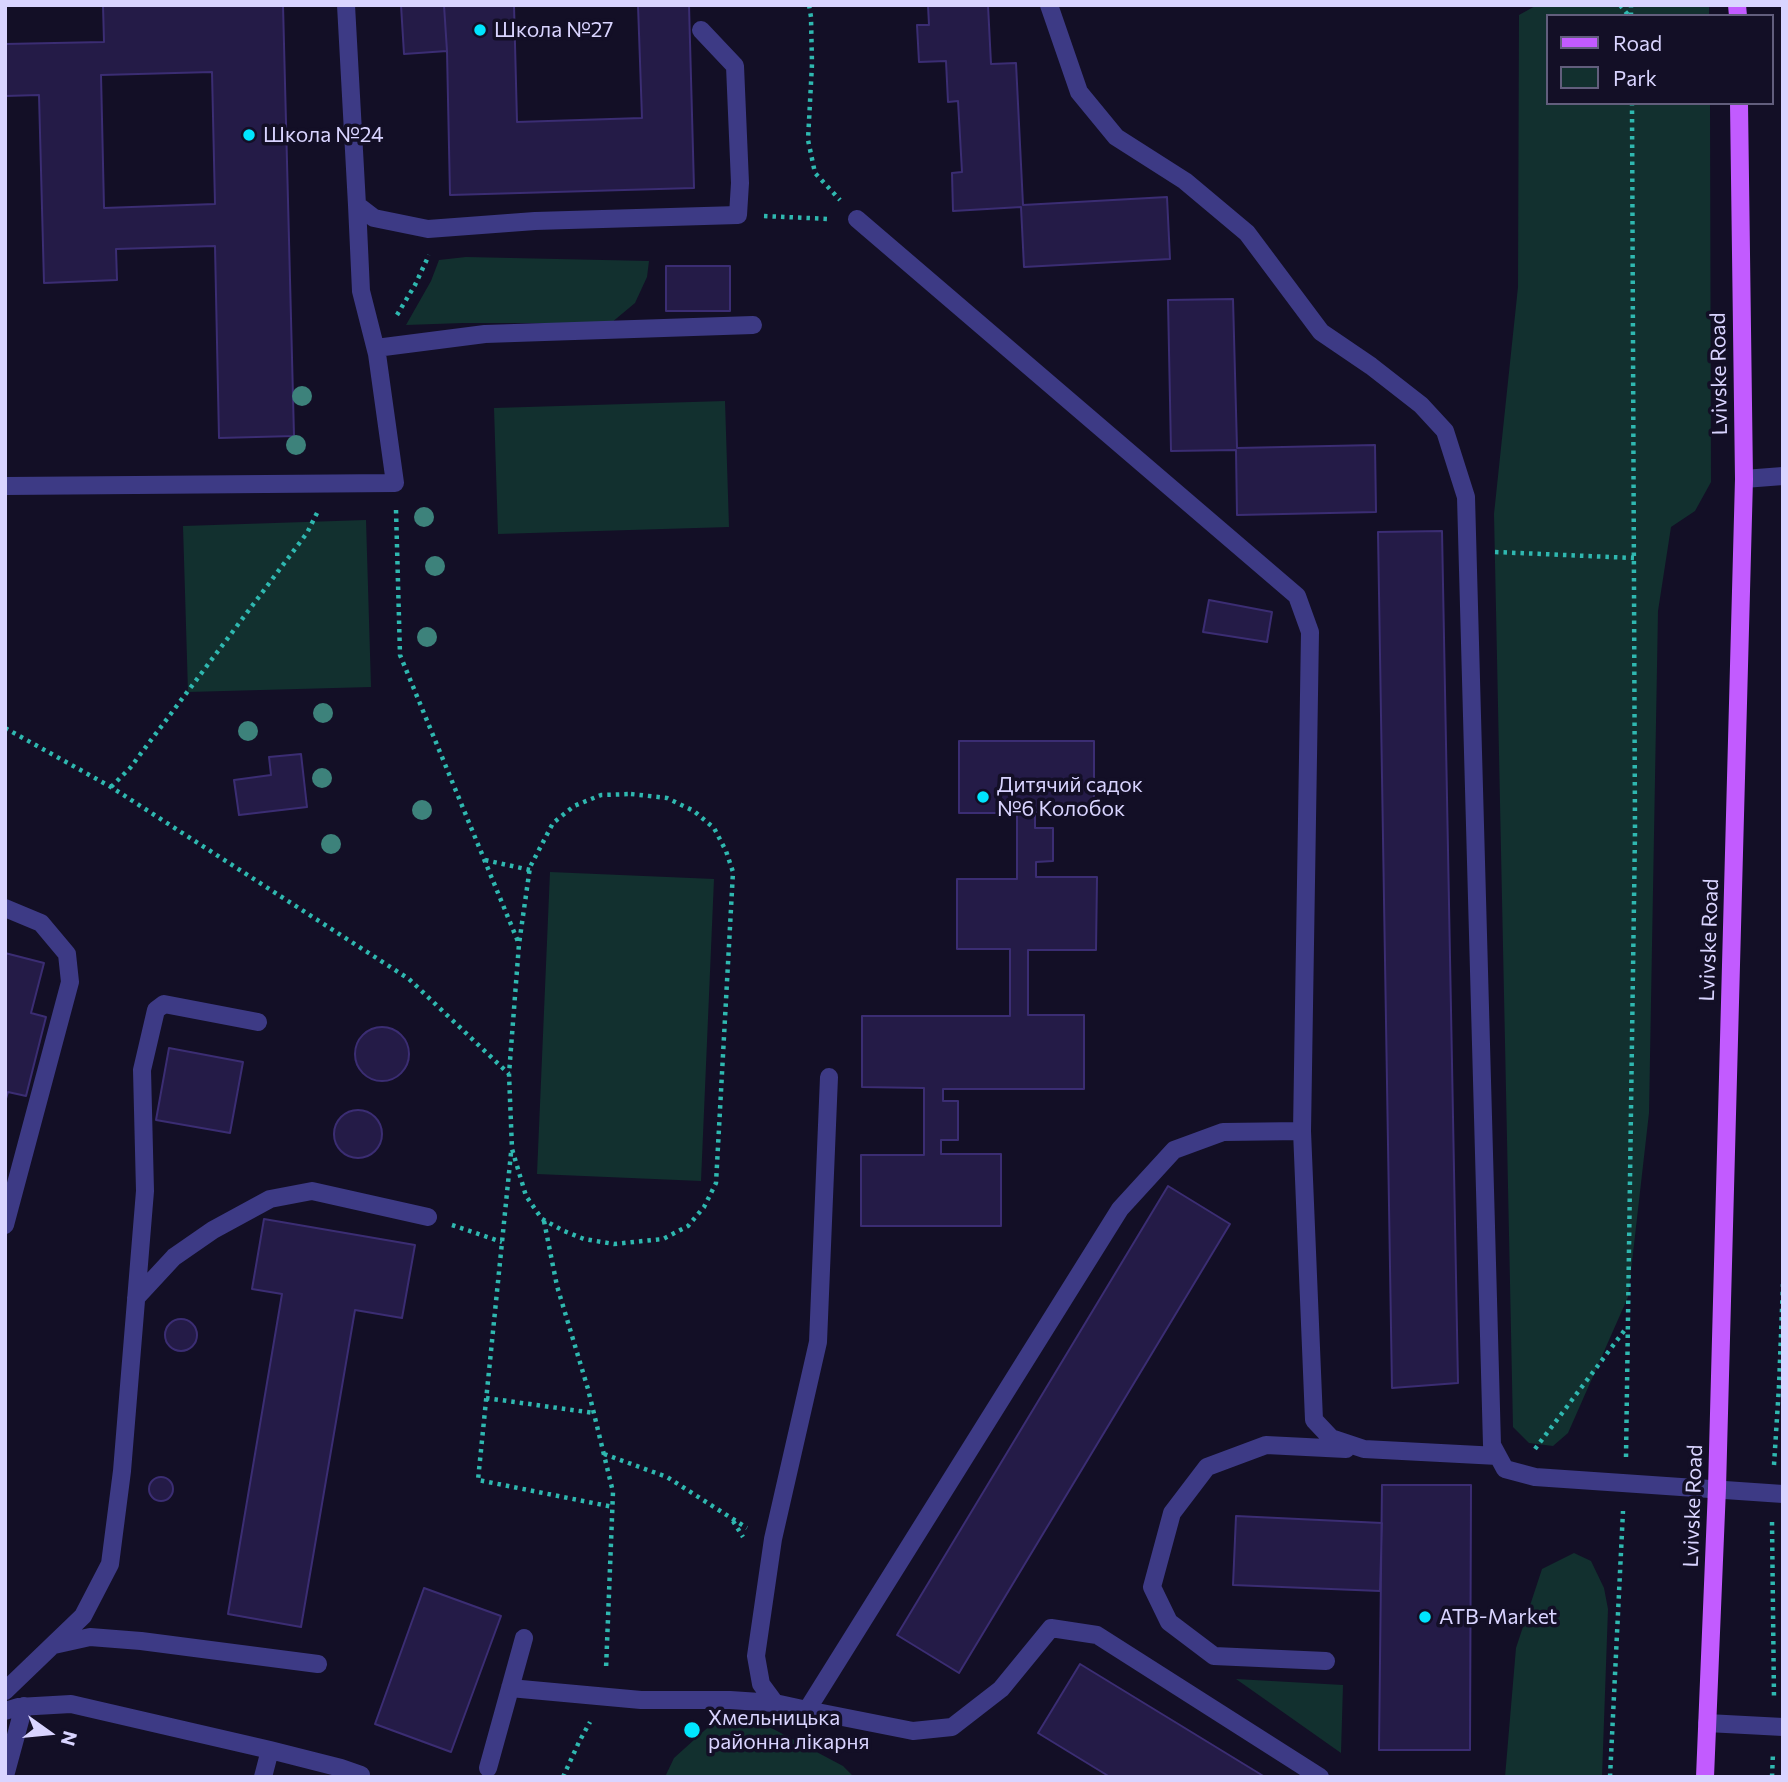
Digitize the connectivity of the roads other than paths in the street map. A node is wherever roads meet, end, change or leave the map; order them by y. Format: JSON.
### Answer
{"nodes":[{"id":1,"x":346,"y":5,"type":"edge"},
{"id":2,"x":1049,"y":5,"type":"edge"},
{"id":3,"x":701,"y":30,"type":"dead end"},
{"id":4,"x":1739,"y":105,"type":"edge"},
{"id":5,"x":357,"y":205,"type":"junction"},
{"id":6,"x":858,"y":219,"type":"road end"},
{"id":7,"x":753,"y":325,"type":"dead end"},
{"id":8,"x":376,"y":348,"type":"junction"},
{"id":9,"x":1783,"y":476,"type":"edge"},
{"id":10,"x":1744,"y":479,"type":"junction"},
{"id":11,"x":5,"y":486,"type":"edge"},
{"id":12,"x":5,"y":908,"type":"edge"},
{"id":13,"x":258,"y":1022,"type":"dead end"},
{"id":14,"x":829,"y":1077,"type":"dead end"},
{"id":15,"x":1301,"y":1131,"type":"junction"},
{"id":16,"x":428,"y":1217,"type":"road end"},
{"id":17,"x":5,"y":1225,"type":"edge"},
{"id":18,"x":136,"y":1298,"type":"junction"},
{"id":19,"x":1364,"y":1449,"type":"junction"},
{"id":20,"x":1498,"y":1457,"type":"junction"},
{"id":21,"x":1717,"y":1488,"type":"junction"},
{"id":22,"x":1777,"y":1494,"type":"edge"},
{"id":23,"x":524,"y":1638,"type":"dead end"},
{"id":24,"x":50,"y":1646,"type":"junction"},
{"id":25,"x":1326,"y":1661,"type":"dead end"},
{"id":26,"x":318,"y":1664,"type":"dead end"},
{"id":27,"x":510,"y":1688,"type":"junction"},
{"id":28,"x":5,"y":1691,"type":"edge"},
{"id":29,"x":775,"y":1703,"type":"junction"},
{"id":30,"x":24,"y":1706,"type":"junction"},
{"id":31,"x":807,"y":1710,"type":"junction"},
{"id":32,"x":5,"y":1711,"type":"edge"},
{"id":33,"x":1707,"y":1723,"type":"junction"},
{"id":34,"x":1779,"y":1727,"type":"edge"},
{"id":35,"x":270,"y":1750,"type":"junction"},
{"id":36,"x":488,"y":1768,"type":"dead end"},
{"id":37,"x":5,"y":1776,"type":"edge"},
{"id":38,"x":362,"y":1776,"type":"edge"},
{"id":39,"x":263,"y":1777,"type":"edge"},
{"id":40,"x":1320,"y":1777,"type":"edge"},
{"id":41,"x":1705,"y":1777,"type":"edge"}],
"edges":[{"from":1,"to":5,"type":"street"},
{"from":2,"to":20,"type":"street"},
{"from":3,"to":5,"type":"street"},
{"from":4,"to":10,"type":"main road","name":"Lvivske Road"},
{"from":5,"to":8,"type":"street"},
{"from":6,"to":15,"type":"street"},
{"from":7,"to":8,"type":"street"},
{"from":8,"to":11,"type":"street"},
{"from":9,"to":10,"type":"street"},
{"from":10,"to":21,"type":"main road","name":"Lvivske Road"},
{"from":12,"to":17,"type":"street"},
{"from":13,"to":18,"type":"street"},
{"from":14,"to":29,"type":"street"},
{"from":15,"to":19,"type":"street"},
{"from":15,"to":31,"type":"street"},
{"from":16,"to":18,"type":"street"},
{"from":18,"to":24,"type":"street"},
{"from":19,"to":20,"type":"street"},
{"from":19,"to":25,"type":"street"},
{"from":20,"to":21,"type":"street"},
{"from":21,"to":22,"type":"street"},
{"from":21,"to":33,"type":"main road","name":"Lvivske Road"},
{"from":23,"to":27,"type":"street"},
{"from":24,"to":26,"type":"street"},
{"from":24,"to":28,"type":"street"},
{"from":27,"to":29,"type":"street"},
{"from":27,"to":36,"type":"street"},
{"from":29,"to":31,"type":"street"},
{"from":30,"to":32,"type":"street"},
{"from":30,"to":35,"type":"street"},
{"from":30,"to":37,"type":"street"},
{"from":31,"to":40,"type":"street"},
{"from":33,"to":34,"type":"street"},
{"from":33,"to":41,"type":"main road","name":"Lvivske Road"},
{"from":35,"to":38,"type":"street"},
{"from":35,"to":39,"type":"street"}]}
